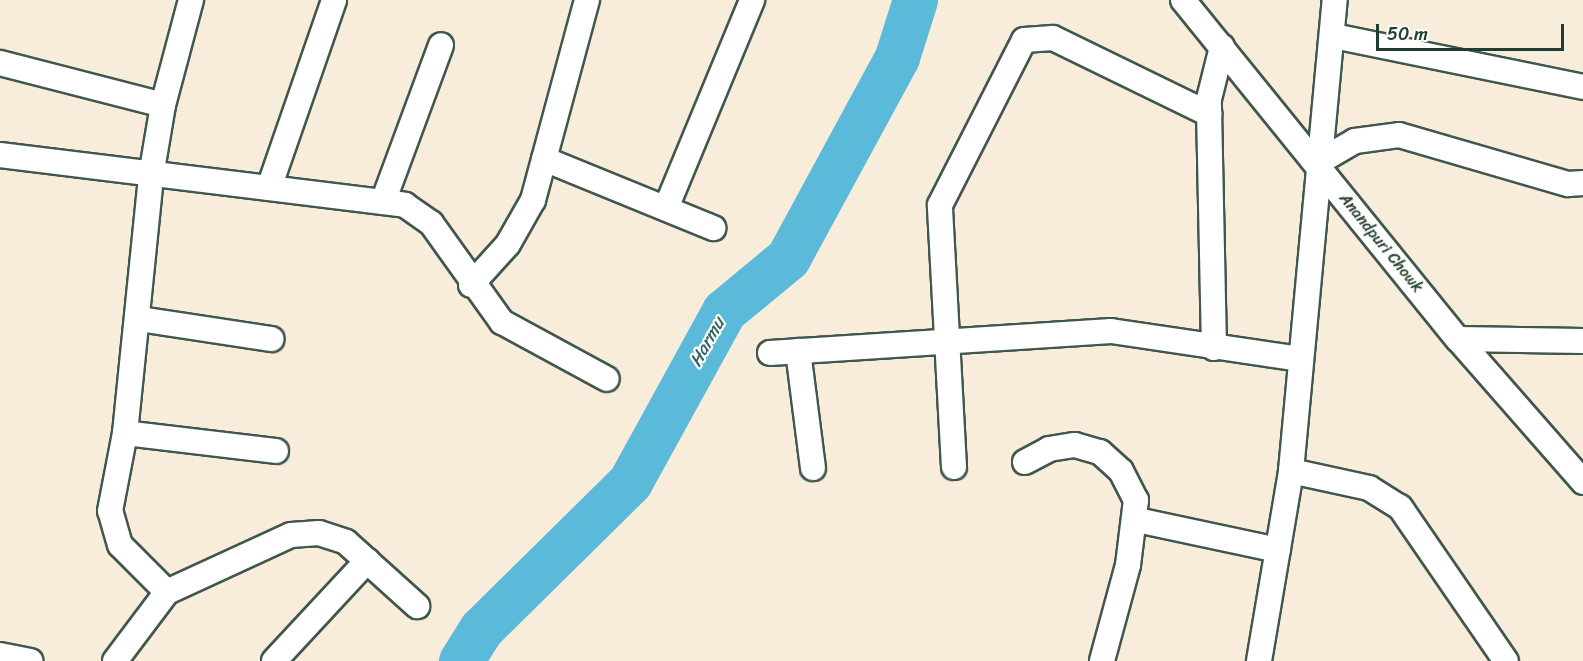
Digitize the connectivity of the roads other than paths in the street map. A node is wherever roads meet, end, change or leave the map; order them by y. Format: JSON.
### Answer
{"nodes":[{"id":1,"x":191,"y":0,"type":"edge"},
{"id":2,"x":334,"y":0,"type":"edge"},
{"id":3,"x":587,"y":0,"type":"edge"},
{"id":4,"x":753,"y":0,"type":"edge"},
{"id":5,"x":1183,"y":0,"type":"edge"},
{"id":6,"x":1335,"y":0,"type":"edge"},
{"id":7,"x":1333,"y":36,"type":"junction"},
{"id":8,"x":441,"y":45,"type":"dead end"},
{"id":9,"x":1222,"y":47,"type":"junction"},
{"id":10,"x":0,"y":63,"type":"edge"},
{"id":11,"x":1583,"y":87,"type":"edge"},
{"id":12,"x":163,"y":105,"type":"junction"},
{"id":13,"x":1209,"y":114,"type":"junction"},
{"id":14,"x":0,"y":155,"type":"edge"},
{"id":15,"x":544,"y":159,"type":"junction"},
{"id":16,"x":1317,"y":163,"type":"junction"},
{"id":17,"x":151,"y":176,"type":"junction"},
{"id":18,"x":1583,"y":183,"type":"edge"},
{"id":19,"x":269,"y":188,"type":"junction"},
{"id":20,"x":383,"y":202,"type":"junction"},
{"id":21,"x":666,"y":208,"type":"junction"},
{"id":22,"x":713,"y":228,"type":"dead end"},
{"id":23,"x":471,"y":285,"type":"junction"},
{"id":24,"x":139,"y":319,"type":"junction"},
{"id":25,"x":272,"y":339,"type":"dead end"},
{"id":26,"x":1458,"y":339,"type":"junction"},
{"id":27,"x":945,"y":341,"type":"junction"},
{"id":28,"x":1583,"y":341,"type":"edge"},
{"id":29,"x":1214,"y":348,"type":"junction"},
{"id":30,"x":798,"y":351,"type":"junction"},
{"id":31,"x":770,"y":353,"type":"dead end"},
{"id":32,"x":1300,"y":359,"type":"junction"},
{"id":33,"x":607,"y":379,"type":"dead end"},
{"id":34,"x":125,"y":433,"type":"junction"},
{"id":35,"x":276,"y":451,"type":"dead end"},
{"id":36,"x":1025,"y":462,"type":"dead end"},
{"id":37,"x":954,"y":467,"type":"dead end"},
{"id":38,"x":813,"y":468,"type":"dead end"},
{"id":39,"x":1291,"y":471,"type":"junction"},
{"id":40,"x":1583,"y":482,"type":"edge"},
{"id":41,"x":1137,"y":520,"type":"junction"},
{"id":42,"x":1278,"y":550,"type":"junction"},
{"id":43,"x":367,"y":561,"type":"junction"},
{"id":44,"x":167,"y":592,"type":"junction"},
{"id":45,"x":417,"y":606,"type":"dead end"},
{"id":46,"x":0,"y":655,"type":"edge"},
{"id":47,"x":30,"y":661,"type":"edge"},
{"id":48,"x":115,"y":661,"type":"edge"},
{"id":49,"x":274,"y":661,"type":"edge"},
{"id":50,"x":1102,"y":661,"type":"edge"},
{"id":51,"x":1259,"y":661,"type":"edge"},
{"id":52,"x":1506,"y":661,"type":"edge"}],
"edges":[{"from":1,"to":12,"type":"street"},
{"from":2,"to":19,"type":"street"},
{"from":3,"to":15,"type":"street"},
{"from":4,"to":21,"type":"street"},
{"from":5,"to":9,"type":"street","name":"Anandpuri Chowk"},
{"from":6,"to":7,"type":"street"},
{"from":7,"to":11,"type":"street"},
{"from":7,"to":16,"type":"street"},
{"from":8,"to":20,"type":"street"},
{"from":9,"to":13,"type":"street"},
{"from":9,"to":16,"type":"street","name":"Anandpuri Chowk"},
{"from":10,"to":12,"type":"street"},
{"from":12,"to":17,"type":"street"},
{"from":13,"to":27,"type":"street"},
{"from":13,"to":29,"type":"street"},
{"from":14,"to":17,"type":"street"},
{"from":15,"to":21,"type":"street"},
{"from":15,"to":23,"type":"street"},
{"from":16,"to":18,"type":"street"},
{"from":16,"to":26,"type":"street","name":"Anandpuri Chowk"},
{"from":16,"to":32,"type":"street"},
{"from":17,"to":19,"type":"street"},
{"from":17,"to":24,"type":"street"},
{"from":19,"to":20,"type":"street"},
{"from":20,"to":23,"type":"street"},
{"from":21,"to":22,"type":"street"},
{"from":23,"to":33,"type":"street"},
{"from":24,"to":25,"type":"street"},
{"from":24,"to":34,"type":"street"},
{"from":26,"to":28,"type":"street"},
{"from":26,"to":40,"type":"street","name":"Anandpuri Chowk"},
{"from":27,"to":29,"type":"street"},
{"from":27,"to":30,"type":"street"},
{"from":27,"to":37,"type":"street"},
{"from":29,"to":32,"type":"street"},
{"from":30,"to":31,"type":"street"},
{"from":30,"to":38,"type":"street"},
{"from":32,"to":39,"type":"street"},
{"from":34,"to":35,"type":"street"},
{"from":34,"to":44,"type":"street"},
{"from":36,"to":41,"type":"street"},
{"from":39,"to":42,"type":"street"},
{"from":39,"to":52,"type":"street"},
{"from":41,"to":42,"type":"street"},
{"from":41,"to":50,"type":"street"},
{"from":42,"to":51,"type":"street"},
{"from":43,"to":44,"type":"street"},
{"from":43,"to":45,"type":"street"},
{"from":43,"to":49,"type":"street"},
{"from":44,"to":48,"type":"street"},
{"from":46,"to":47,"type":"street"}]}
